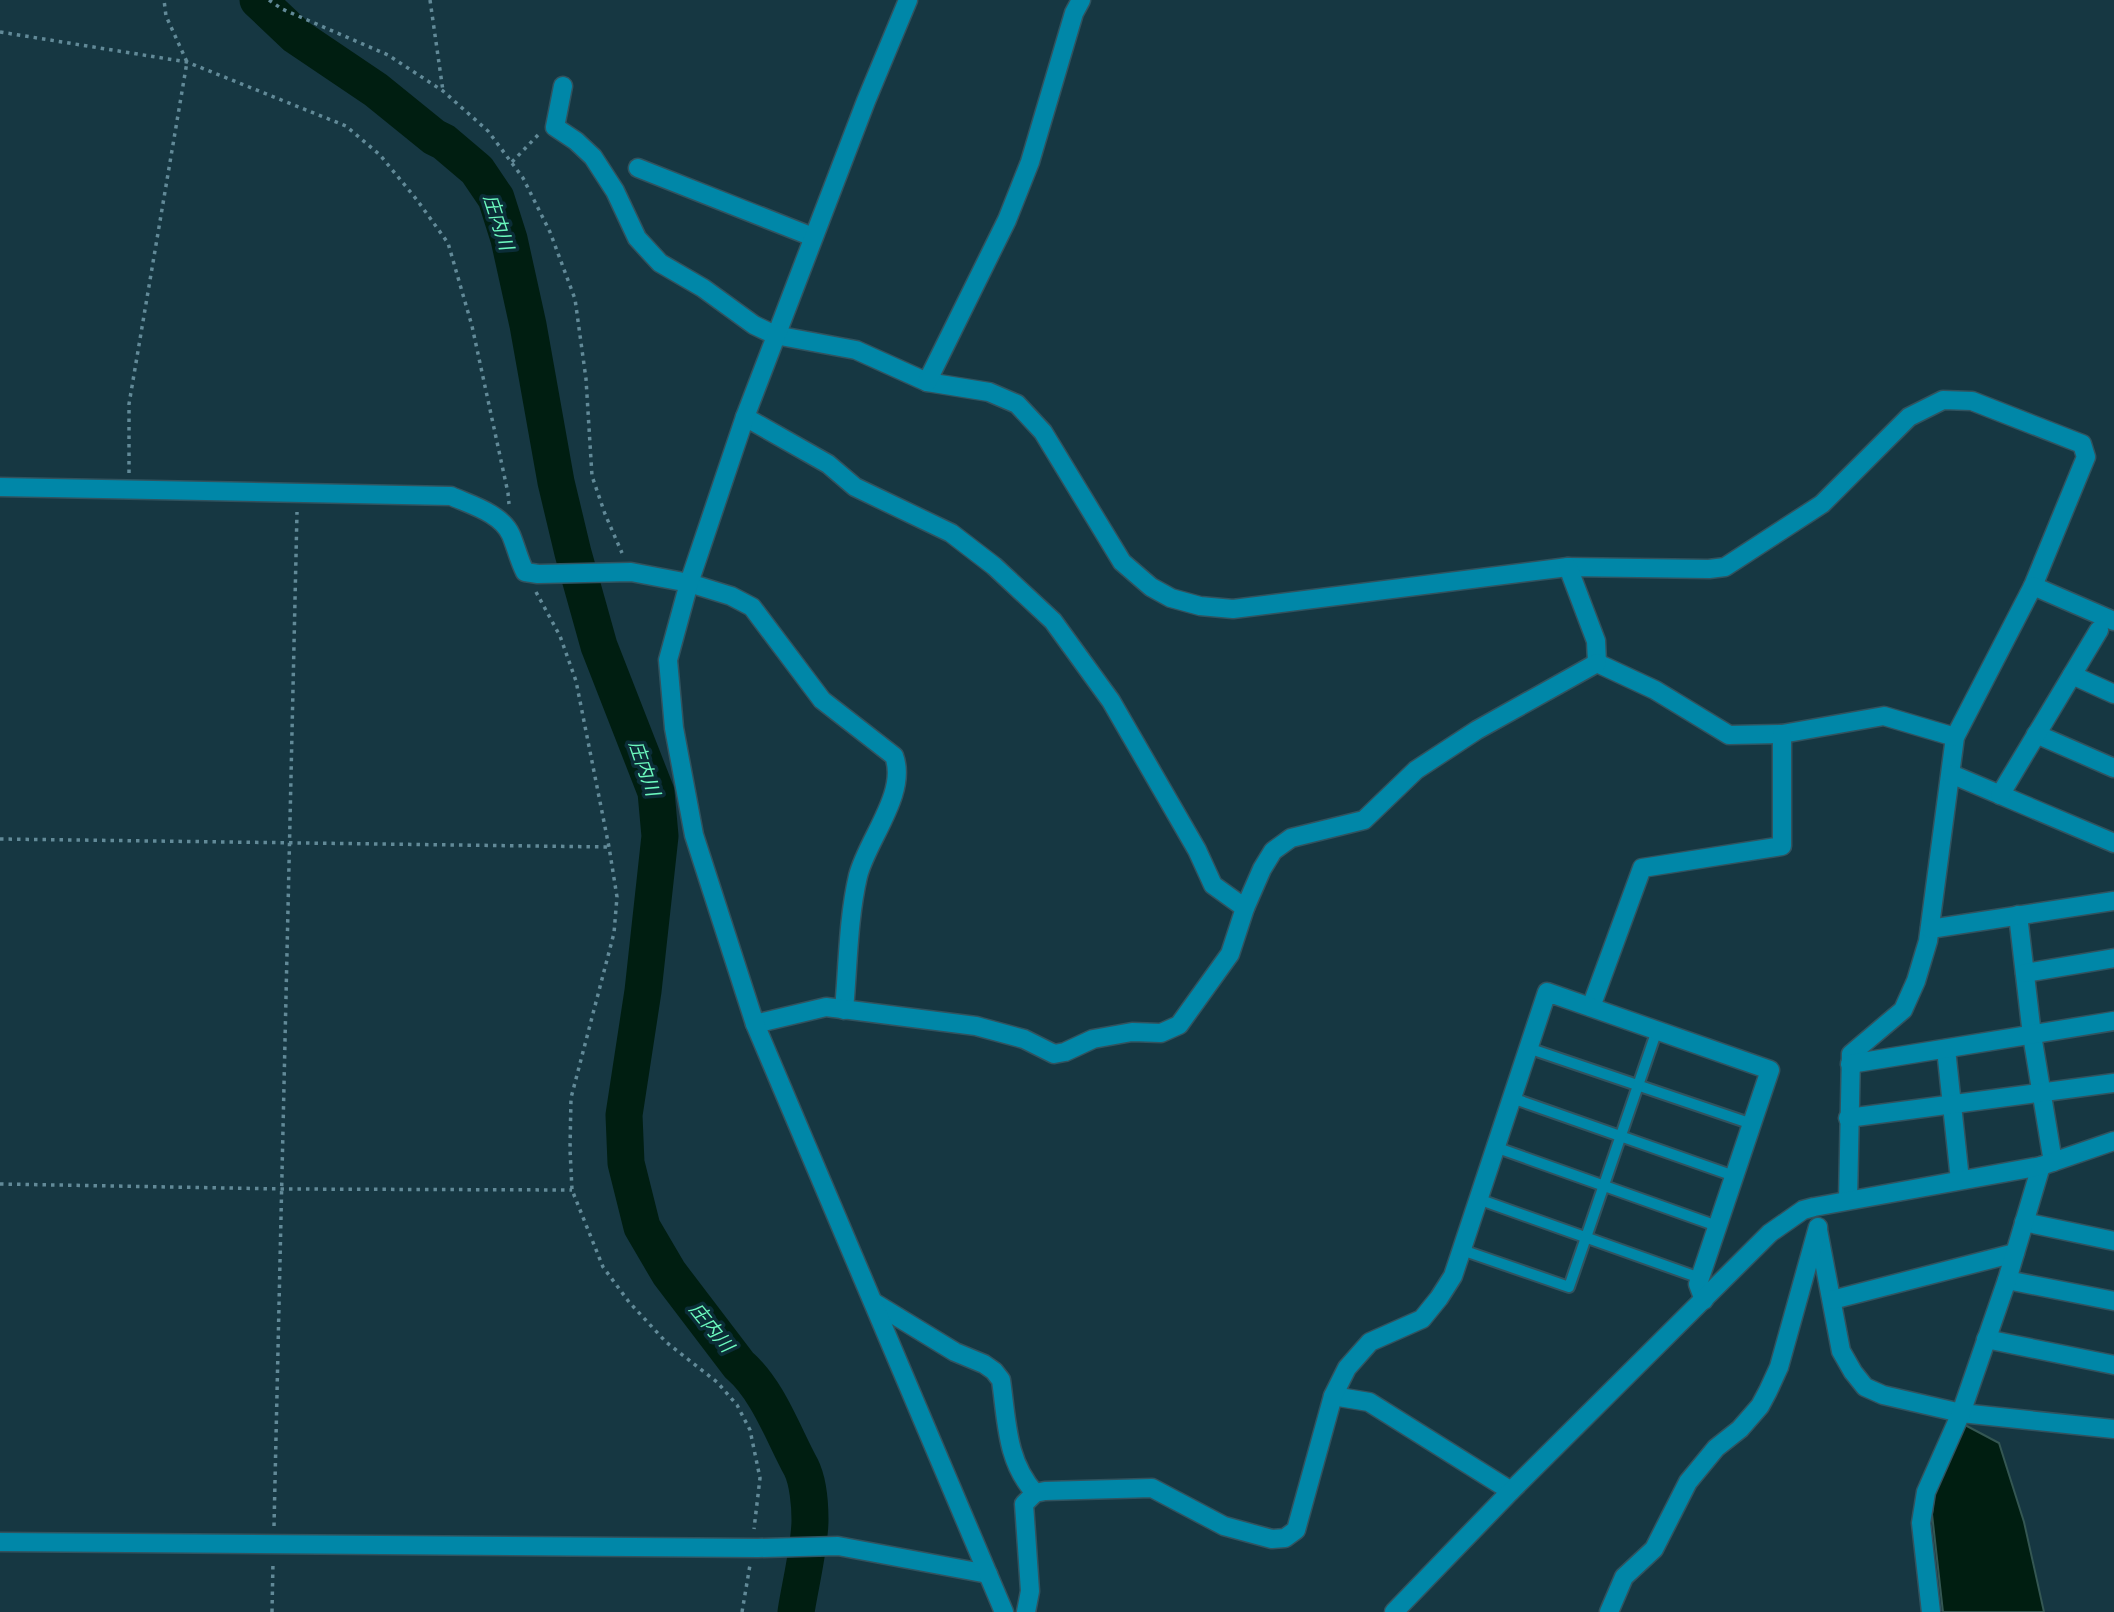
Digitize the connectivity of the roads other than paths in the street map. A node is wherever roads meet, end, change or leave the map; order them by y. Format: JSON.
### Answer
{"nodes":[{"id":1,"x":908,"y":0,"type":"edge"},
{"id":2,"x":1081,"y":0,"type":"edge"},
{"id":3,"x":563,"y":86,"type":"dead end"},
{"id":4,"x":638,"y":168,"type":"dead end"},
{"id":5,"x":813,"y":237,"type":"junction"},
{"id":6,"x":775,"y":335,"type":"junction"},
{"id":7,"x":927,"y":382,"type":"junction"},
{"id":8,"x":745,"y":417,"type":"junction"},
{"id":9,"x":0,"y":487,"type":"edge"},
{"id":10,"x":1568,"y":567,"type":"junction"},
{"id":11,"x":689,"y":583,"type":"junction"},
{"id":12,"x":2034,"y":586,"type":"junction"},
{"id":13,"x":2106,"y":625,"type":"edge"},
{"id":14,"x":1597,"y":663,"type":"junction"},
{"id":15,"x":2072,"y":675,"type":"junction"},
{"id":16,"x":2114,"y":694,"type":"edge"},
{"id":17,"x":1782,"y":734,"type":"junction"},
{"id":18,"x":2036,"y":734,"type":"junction"},
{"id":19,"x":1955,"y":737,"type":"junction"},
{"id":20,"x":2114,"y":768,"type":"edge"},
{"id":21,"x":1951,"y":774,"type":"junction"},
{"id":22,"x":2000,"y":795,"type":"junction"},
{"id":23,"x":2114,"y":843,"type":"edge"},
{"id":24,"x":2114,"y":901,"type":"edge"},
{"id":25,"x":1245,"y":908,"type":"junction"},
{"id":26,"x":2018,"y":915,"type":"junction"},
{"id":27,"x":1930,"y":929,"type":"junction"},
{"id":28,"x":2114,"y":958,"type":"edge"},
{"id":29,"x":2025,"y":973,"type":"junction"},
{"id":30,"x":1591,"y":1007,"type":"junction"},
{"id":31,"x":844,"y":1010,"type":"junction"},
{"id":32,"x":2114,"y":1021,"type":"edge"},
{"id":33,"x":755,"y":1024,"type":"junction"},
{"id":34,"x":1657,"y":1030,"type":"junction"},
{"id":35,"x":2032,"y":1035,"type":"junction"},
{"id":36,"x":1528,"y":1048,"type":"junction"},
{"id":37,"x":1946,"y":1049,"type":"junction"},
{"id":38,"x":1850,"y":1064,"type":"junction"},
{"id":39,"x":2114,"y":1083,"type":"edge"},
{"id":40,"x":1638,"y":1086,"type":"junction"},
{"id":41,"x":2042,"y":1092,"type":"junction"},
{"id":42,"x":1512,"y":1098,"type":"junction"},
{"id":43,"x":1951,"y":1104,"type":"junction"},
{"id":44,"x":1849,"y":1118,"type":"junction"},
{"id":45,"x":1752,"y":1124,"type":"junction"},
{"id":46,"x":1621,"y":1136,"type":"junction"},
{"id":47,"x":2114,"y":1141,"type":"edge"},
{"id":48,"x":1495,"y":1147,"type":"junction"},
{"id":49,"x":2047,"y":1164,"type":"junction"},
{"id":50,"x":1734,"y":1176,"type":"junction"},
{"id":51,"x":1960,"y":1180,"type":"junction"},
{"id":52,"x":1604,"y":1186,"type":"junction"},
{"id":53,"x":1478,"y":1199,"type":"junction"},
{"id":54,"x":1848,"y":1200,"type":"junction"},
{"id":55,"x":1814,"y":1207,"type":"junction"},
{"id":56,"x":2024,"y":1222,"type":"junction"},
{"id":57,"x":1717,"y":1226,"type":"junction"},
{"id":58,"x":1818,"y":1227,"type":"junction"},
{"id":59,"x":1586,"y":1238,"type":"junction"},
{"id":60,"x":2114,"y":1241,"type":"edge"},
{"id":61,"x":1462,"y":1250,"type":"junction"},
{"id":62,"x":2015,"y":1253,"type":"junction"},
{"id":63,"x":1700,"y":1278,"type":"junction"},
{"id":64,"x":2007,"y":1280,"type":"junction"},
{"id":65,"x":1704,"y":1300,"type":"junction"},
{"id":66,"x":1832,"y":1300,"type":"junction"},
{"id":67,"x":2114,"y":1301,"type":"edge"},
{"id":68,"x":873,"y":1302,"type":"junction"},
{"id":69,"x":1986,"y":1339,"type":"junction"},
{"id":70,"x":2114,"y":1365,"type":"edge"},
{"id":71,"x":1333,"y":1396,"type":"junction"},
{"id":72,"x":1961,"y":1413,"type":"junction"},
{"id":73,"x":2114,"y":1429,"type":"edge"},
{"id":74,"x":1511,"y":1491,"type":"junction"},
{"id":75,"x":1035,"y":1493,"type":"junction"},
{"id":76,"x":0,"y":1542,"type":"edge"},
{"id":77,"x":988,"y":1574,"type":"junction"},
{"id":78,"x":1004,"y":1612,"type":"edge"},
{"id":79,"x":1026,"y":1612,"type":"edge"},
{"id":80,"x":1394,"y":1612,"type":"edge"},
{"id":81,"x":1609,"y":1612,"type":"edge"},
{"id":82,"x":1931,"y":1612,"type":"edge"}],
"edges":[{"from":1,"to":5,"type":"street"},
{"from":2,"to":7,"type":"street"},
{"from":3,"to":6,"type":"street"},
{"from":4,"to":5,"type":"street"},
{"from":5,"to":6,"type":"street"},
{"from":6,"to":7,"type":"street"},
{"from":6,"to":8,"type":"street"},
{"from":7,"to":10,"type":"street"},
{"from":8,"to":11,"type":"street"},
{"from":8,"to":25,"type":"street"},
{"from":9,"to":11,"type":"street"},
{"from":10,"to":12,"type":"street"},
{"from":10,"to":14,"type":"street"},
{"from":11,"to":31,"type":"street"},
{"from":11,"to":33,"type":"street"},
{"from":12,"to":13,"type":"street"},
{"from":12,"to":19,"type":"street"},
{"from":13,"to":15,"type":"street"},
{"from":14,"to":17,"type":"street"},
{"from":14,"to":25,"type":"street"},
{"from":15,"to":16,"type":"street"},
{"from":15,"to":18,"type":"street"},
{"from":17,"to":19,"type":"street"},
{"from":17,"to":30,"type":"street"},
{"from":18,"to":20,"type":"street"},
{"from":18,"to":22,"type":"street"},
{"from":19,"to":21,"type":"street"},
{"from":21,"to":22,"type":"street"},
{"from":21,"to":27,"type":"street"},
{"from":22,"to":23,"type":"street"},
{"from":24,"to":26,"type":"street"},
{"from":25,"to":31,"type":"street"},
{"from":26,"to":27,"type":"street"},
{"from":26,"to":29,"type":"street"},
{"from":27,"to":38,"type":"street"},
{"from":28,"to":29,"type":"street"},
{"from":29,"to":35,"type":"street"},
{"from":30,"to":34,"type":"street"},
{"from":30,"to":36,"type":"street"},
{"from":31,"to":33,"type":"street"},
{"from":32,"to":35,"type":"street"},
{"from":33,"to":68,"type":"street"},
{"from":34,"to":40,"type":"lane"},
{"from":34,"to":45,"type":"street"},
{"from":35,"to":37,"type":"street"},
{"from":35,"to":41,"type":"street"},
{"from":36,"to":40,"type":"lane"},
{"from":36,"to":42,"type":"street"},
{"from":37,"to":38,"type":"street"},
{"from":37,"to":43,"type":"street"},
{"from":38,"to":44,"type":"street"},
{"from":39,"to":41,"type":"street"},
{"from":40,"to":45,"type":"lane"},
{"from":40,"to":46,"type":"lane"},
{"from":41,"to":43,"type":"street"},
{"from":41,"to":49,"type":"street"},
{"from":42,"to":46,"type":"lane"},
{"from":42,"to":48,"type":"street"},
{"from":43,"to":44,"type":"street"},
{"from":43,"to":51,"type":"street"},
{"from":44,"to":54,"type":"street"},
{"from":45,"to":50,"type":"street"},
{"from":46,"to":50,"type":"lane"},
{"from":46,"to":52,"type":"lane"},
{"from":47,"to":49,"type":"street"},
{"from":48,"to":52,"type":"lane"},
{"from":48,"to":53,"type":"street"},
{"from":49,"to":51,"type":"street"},
{"from":49,"to":56,"type":"street"},
{"from":50,"to":57,"type":"street"},
{"from":51,"to":54,"type":"street"},
{"from":52,"to":57,"type":"lane"},
{"from":52,"to":59,"type":"lane"},
{"from":53,"to":59,"type":"lane"},
{"from":53,"to":61,"type":"street"},
{"from":54,"to":55,"type":"street"},
{"from":55,"to":58,"type":"street"},
{"from":55,"to":65,"type":"street"},
{"from":56,"to":60,"type":"street"},
{"from":56,"to":62,"type":"street"},
{"from":57,"to":63,"type":"street"},
{"from":58,"to":66,"type":"street"},
{"from":58,"to":81,"type":"street"},
{"from":59,"to":61,"type":"lane"},
{"from":59,"to":63,"type":"lane"},
{"from":61,"to":71,"type":"street"},
{"from":62,"to":64,"type":"street"},
{"from":62,"to":66,"type":"street"},
{"from":63,"to":65,"type":"street"},
{"from":64,"to":67,"type":"street"},
{"from":64,"to":69,"type":"street"},
{"from":65,"to":74,"type":"street"},
{"from":66,"to":72,"type":"street"},
{"from":68,"to":75,"type":"street"},
{"from":68,"to":77,"type":"street"},
{"from":69,"to":70,"type":"street"},
{"from":69,"to":72,"type":"street"},
{"from":71,"to":74,"type":"street"},
{"from":71,"to":75,"type":"street"},
{"from":72,"to":73,"type":"street"},
{"from":72,"to":82,"type":"street"},
{"from":74,"to":80,"type":"street"},
{"from":75,"to":79,"type":"street"},
{"from":76,"to":77,"type":"street"},
{"from":77,"to":78,"type":"street"}]}
